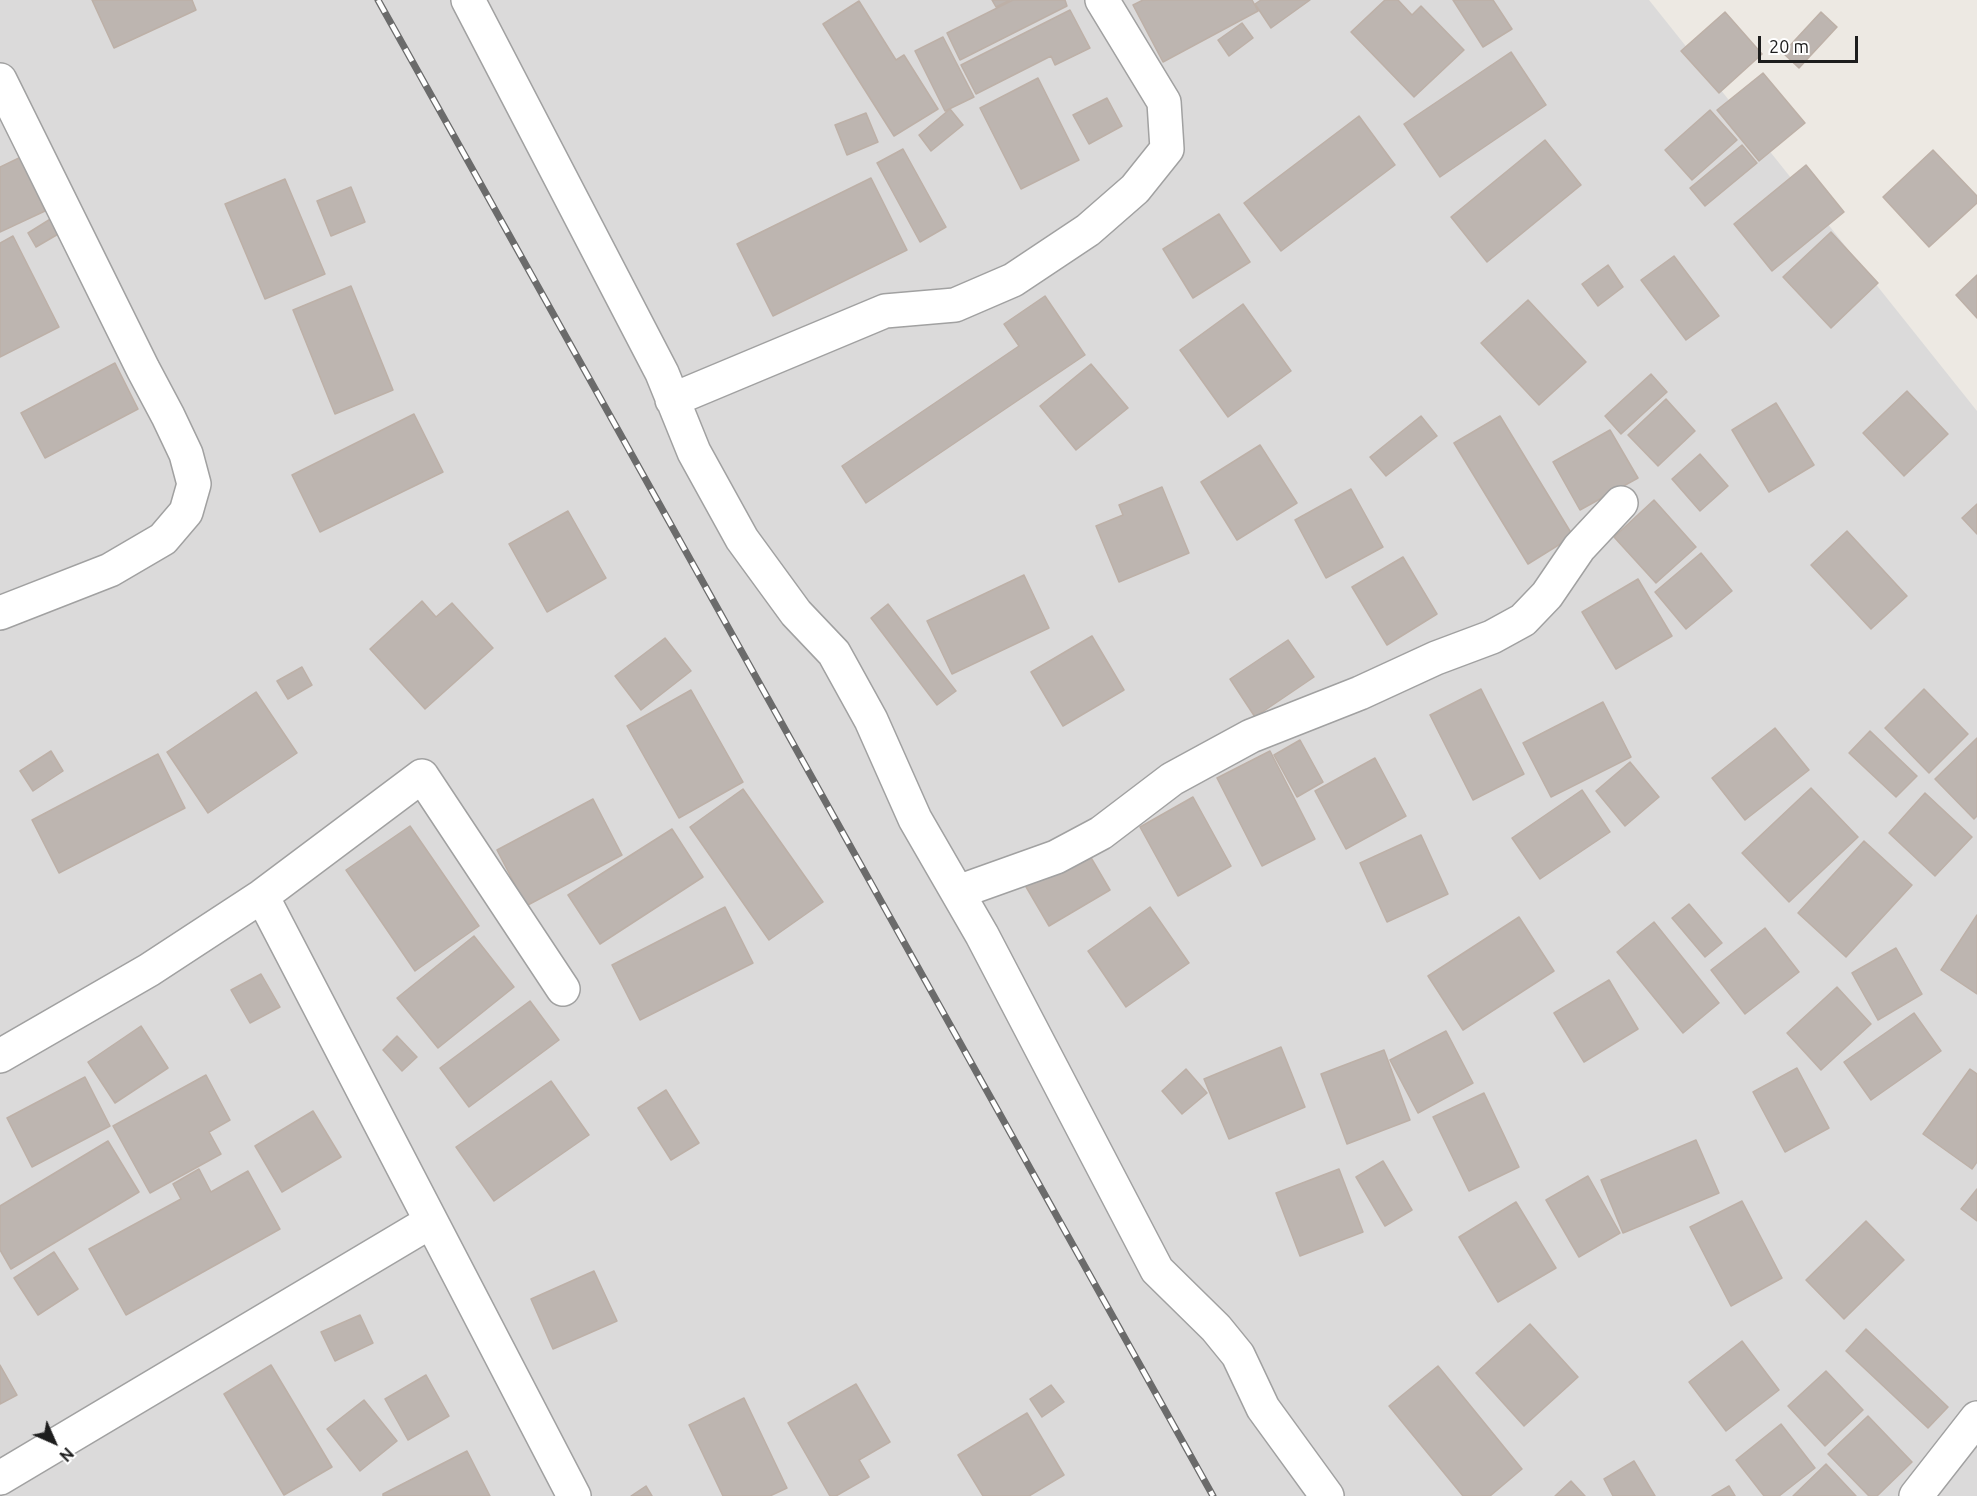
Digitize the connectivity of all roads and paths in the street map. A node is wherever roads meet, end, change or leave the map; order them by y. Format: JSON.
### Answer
{"nodes":[{"id":1,"x":468,"y":0,"type":"edge"},
{"id":2,"x":1102,"y":0,"type":"edge"},
{"id":3,"x":0,"y":80,"type":"edge"},
{"id":4,"x":672,"y":400,"type":"junction"},
{"id":5,"x":1621,"y":503,"type":"dead end"},
{"id":6,"x":0,"y":614,"type":"edge"},
{"id":7,"x":958,"y":892,"type":"junction"},
{"id":8,"x":262,"y":896,"type":"junction"},
{"id":9,"x":563,"y":989,"type":"dead end"},
{"id":10,"x":0,"y":1056,"type":"edge"},
{"id":11,"x":430,"y":1222,"type":"junction"},
{"id":12,"x":1977,"y":1418,"type":"edge"},
{"id":13,"x":0,"y":1478,"type":"edge"},
{"id":14,"x":574,"y":1496,"type":"edge"},
{"id":15,"x":1328,"y":1496,"type":"edge"},
{"id":16,"x":1916,"y":1496,"type":"edge"}],
"edges":[{"from":1,"to":4,"type":"street"},
{"from":2,"to":4,"type":"street"},
{"from":3,"to":6,"type":"street"},
{"from":4,"to":7,"type":"street"},
{"from":5,"to":7,"type":"street"},
{"from":7,"to":15,"type":"street"},
{"from":8,"to":9,"type":"street"},
{"from":8,"to":10,"type":"street"},
{"from":8,"to":11,"type":"street"},
{"from":11,"to":13,"type":"street"},
{"from":11,"to":14,"type":"street"},
{"from":12,"to":16,"type":"street"}]}
